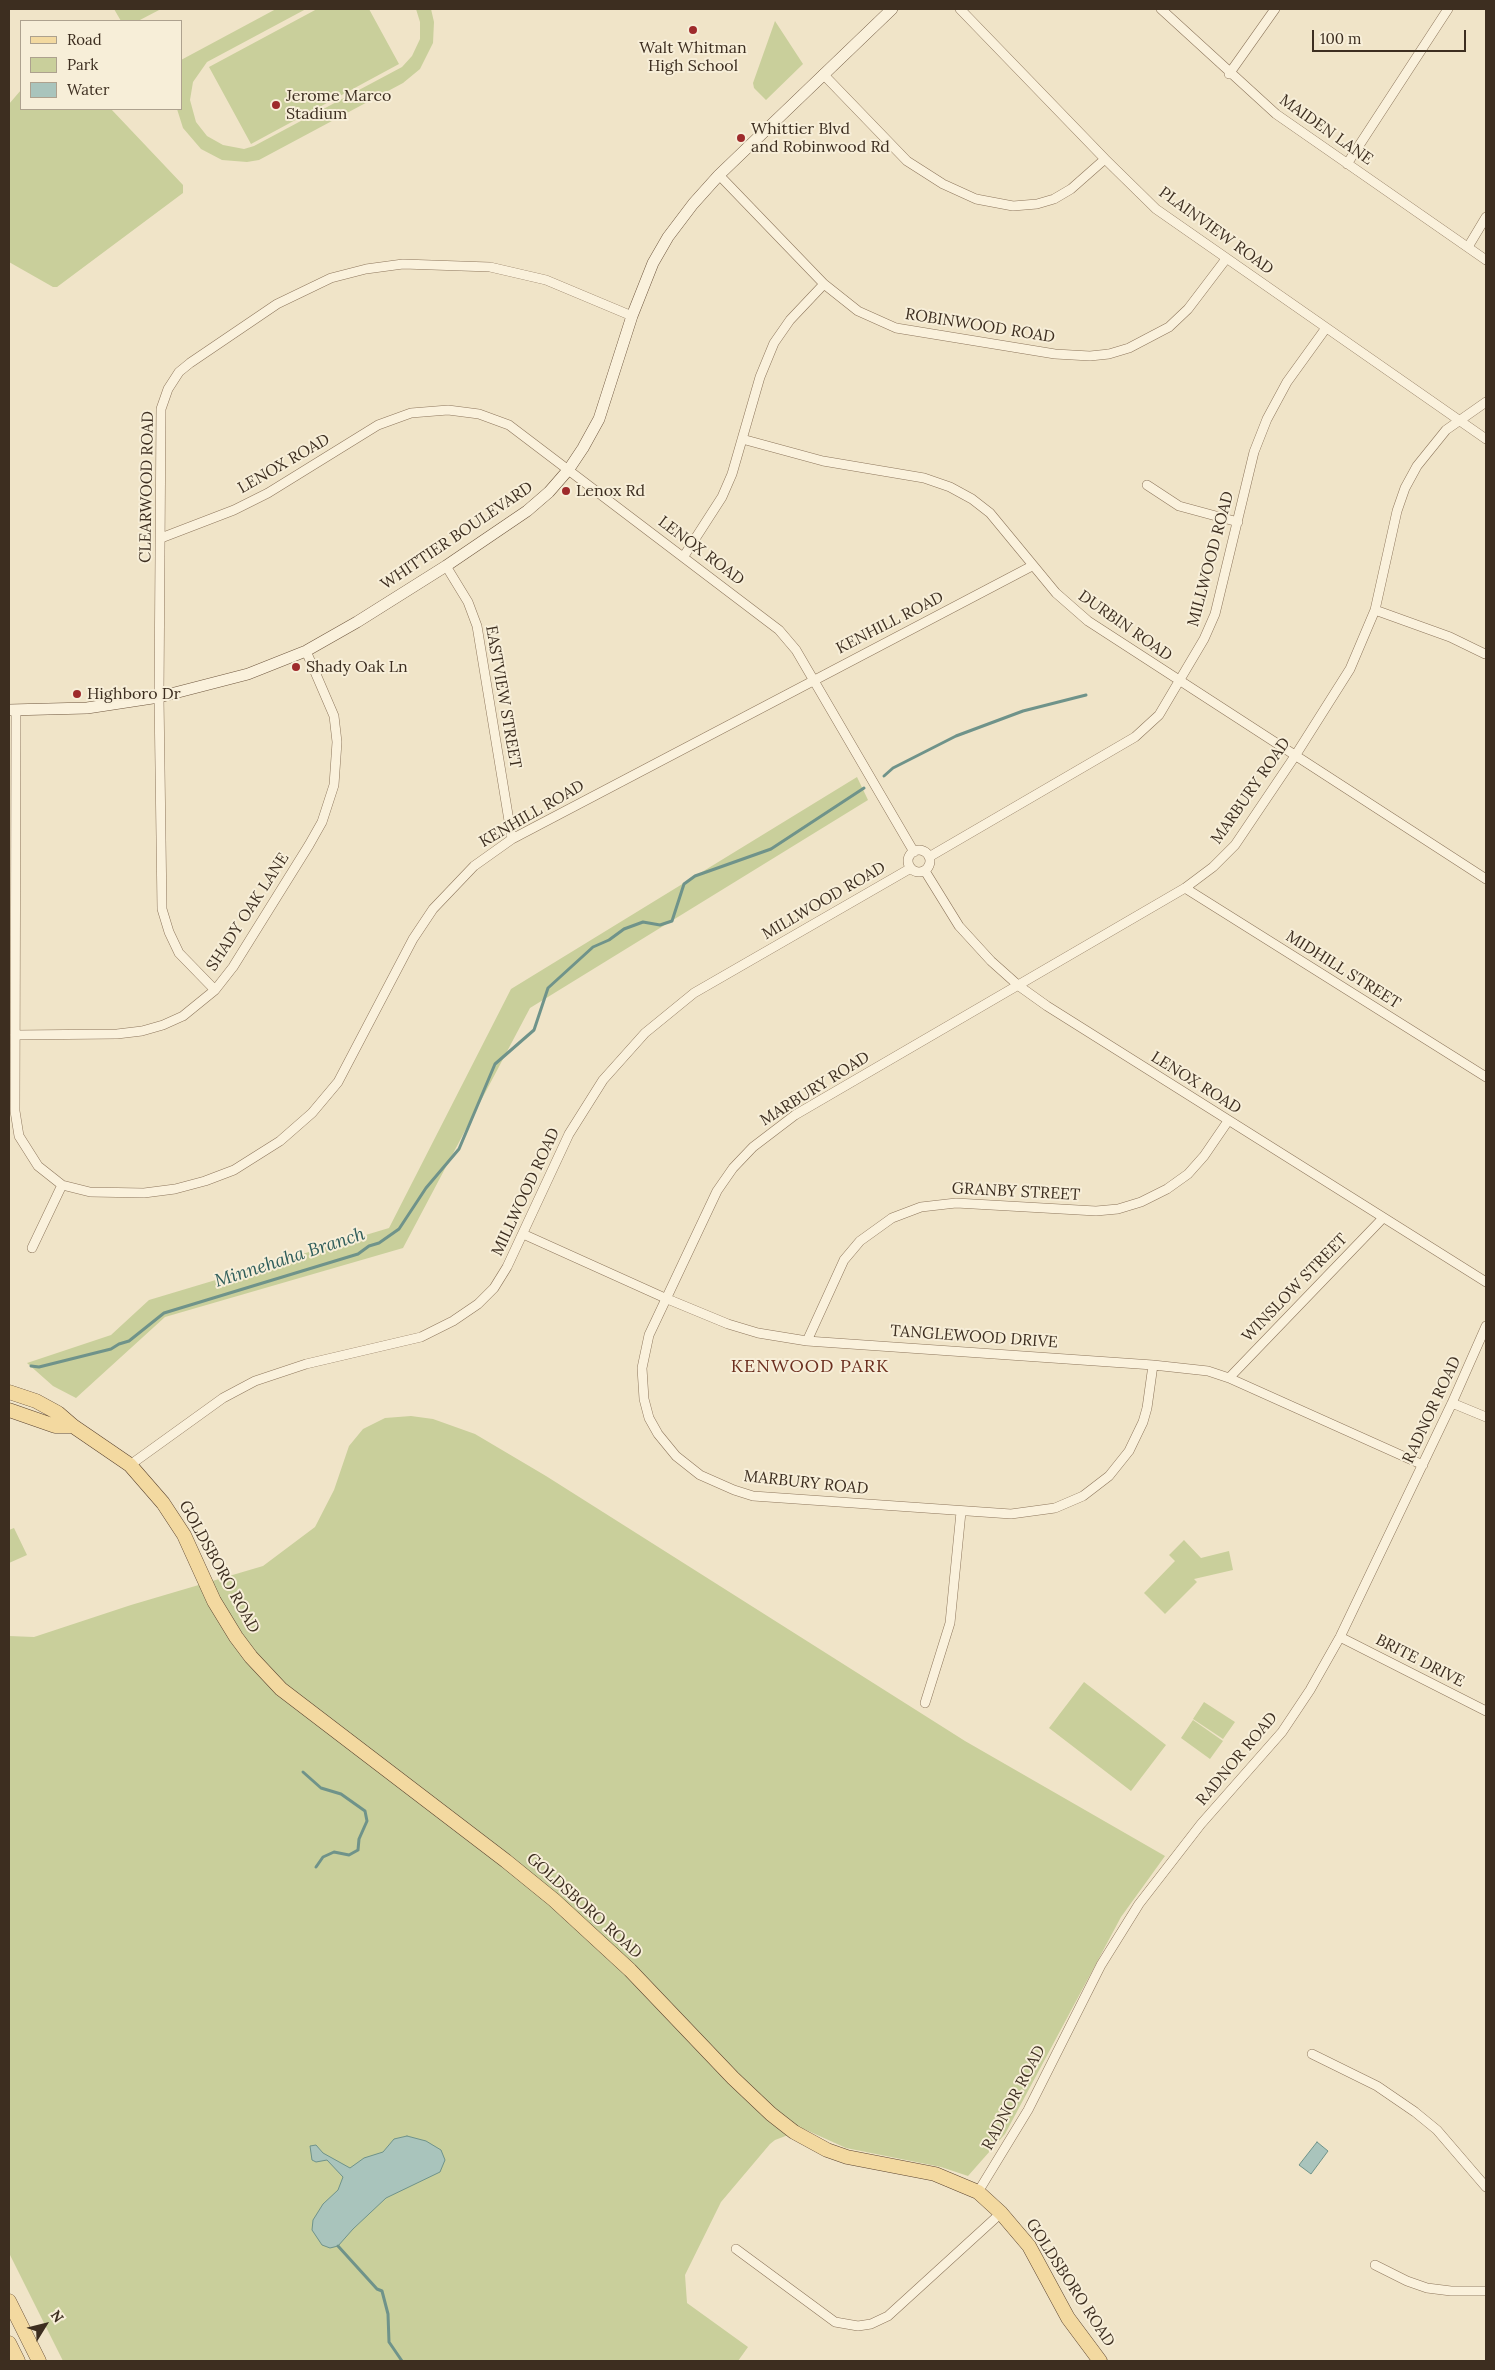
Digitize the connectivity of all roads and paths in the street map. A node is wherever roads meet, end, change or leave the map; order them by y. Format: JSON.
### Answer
{"nodes":[{"id":1,"x":892,"y":9,"type":"edge"},
{"id":2,"x":960,"y":9,"type":"edge"},
{"id":3,"x":1161,"y":9,"type":"edge"},
{"id":4,"x":1275,"y":9,"type":"edge"},
{"id":5,"x":1448,"y":9,"type":"edge"},
{"id":6,"x":823,"y":74,"type":"junction"},
{"id":7,"x":1229,"y":74,"type":"junction"},
{"id":8,"x":1105,"y":159,"type":"junction"},
{"id":9,"x":1347,"y":164,"type":"junction"},
{"id":10,"x":719,"y":175,"type":"junction"},
{"id":11,"x":1486,"y":217,"type":"edge"},
{"id":12,"x":1468,"y":247,"type":"junction"},
{"id":13,"x":1226,"y":259,"type":"junction"},
{"id":14,"x":1486,"y":260,"type":"edge"},
{"id":15,"x":824,"y":284,"type":"junction"},
{"id":16,"x":632,"y":316,"type":"junction"},
{"id":17,"x":1326,"y":328,"type":"junction"},
{"id":18,"x":1486,"y":402,"type":"edge"},
{"id":19,"x":1459,"y":420,"type":"junction"},
{"id":20,"x":742,"y":439,"type":"junction"},
{"id":21,"x":1486,"y":439,"type":"edge"},
{"id":22,"x":568,"y":469,"type":"junction"},
{"id":23,"x":1147,"y":485,"type":"dead end"},
{"id":24,"x":1238,"y":522,"type":"junction"},
{"id":25,"x":160,"y":538,"type":"junction"},
{"id":26,"x":684,"y":556,"type":"junction"},
{"id":27,"x":446,"y":566,"type":"junction"},
{"id":28,"x":1032,"y":566,"type":"junction"},
{"id":29,"x":1375,"y":610,"type":"junction"},
{"id":30,"x":306,"y":651,"type":"junction"},
{"id":31,"x":1486,"y":654,"type":"edge"},
{"id":32,"x":814,"y":680,"type":"junction"},
{"id":33,"x":1180,"y":683,"type":"junction"},
{"id":34,"x":160,"y":697,"type":"junction"},
{"id":35,"x":12,"y":710,"type":"edge"},
{"id":36,"x":1295,"y":756,"type":"junction"},
{"id":37,"x":512,"y":839,"type":"junction"},
{"id":38,"x":914,"y":852,"type":"junction"},
{"id":39,"x":929,"y":857,"type":"junction"},
{"id":40,"x":911,"y":868,"type":"junction"},
{"id":41,"x":925,"y":871,"type":"junction"},
{"id":42,"x":1486,"y":879,"type":"edge"},
{"id":43,"x":1185,"y":888,"type":"junction"},
{"id":44,"x":1019,"y":986,"type":"junction"},
{"id":45,"x":215,"y":990,"type":"junction"},
{"id":46,"x":15,"y":1035,"type":"junction"},
{"id":47,"x":1486,"y":1077,"type":"edge"},
{"id":48,"x":1228,"y":1121,"type":"junction"},
{"id":49,"x":62,"y":1185,"type":"junction"},
{"id":50,"x":1383,"y":1218,"type":"junction"},
{"id":51,"x":523,"y":1234,"type":"junction"},
{"id":52,"x":32,"y":1248,"type":"dead end"},
{"id":53,"x":1486,"y":1282,"type":"edge"},
{"id":54,"x":665,"y":1298,"type":"junction"},
{"id":55,"x":1486,"y":1326,"type":"edge"},
{"id":56,"x":807,"y":1341,"type":"junction"},
{"id":57,"x":1152,"y":1365,"type":"junction"},
{"id":58,"x":1229,"y":1378,"type":"junction"},
{"id":59,"x":9,"y":1392,"type":"edge"},
{"id":60,"x":1452,"y":1403,"type":"junction"},
{"id":61,"x":9,"y":1410,"type":"edge"},
{"id":62,"x":1486,"y":1417,"type":"edge"},
{"id":63,"x":73,"y":1426,"type":"junction"},
{"id":64,"x":130,"y":1465,"type":"junction"},
{"id":65,"x":1423,"y":1466,"type":"junction"},
{"id":66,"x":961,"y":1512,"type":"junction"},
{"id":67,"x":1340,"y":1637,"type":"junction"},
{"id":68,"x":925,"y":1702,"type":"dead end"},
{"id":69,"x":1486,"y":1712,"type":"edge"},
{"id":70,"x":1312,"y":2054,"type":"dead end"},
{"id":71,"x":1486,"y":2187,"type":"edge"},
{"id":72,"x":978,"y":2192,"type":"junction"},
{"id":73,"x":1001,"y":2213,"type":"junction"},
{"id":74,"x":736,"y":2249,"type":"dead end"},
{"id":75,"x":1376,"y":2265,"type":"dead end"},
{"id":76,"x":1486,"y":2291,"type":"edge"},
{"id":77,"x":9,"y":2301,"type":"edge"},
{"id":78,"x":9,"y":2343,"type":"edge"},
{"id":79,"x":18,"y":2361,"type":"edge"},
{"id":80,"x":39,"y":2361,"type":"edge"},
{"id":81,"x":1100,"y":2361,"type":"edge"}],
"edges":[{"from":1,"to":6,"type":"street","name":"WHITTIER BOULEVARD"},
{"from":2,"to":8,"type":"street","name":"PLAINVIEW ROAD"},
{"from":3,"to":7,"type":"street","name":"MAIDEN LANE"},
{"from":4,"to":7,"type":"street"},
{"from":5,"to":9,"type":"street"},
{"from":6,"to":8,"type":"street"},
{"from":6,"to":10,"type":"street","name":"WHITTIER BOULEVARD"},
{"from":7,"to":9,"type":"street","name":"MAIDEN LANE"},
{"from":8,"to":13,"type":"street","name":"PLAINVIEW ROAD"},
{"from":9,"to":12,"type":"street","name":"MAIDEN LANE"},
{"from":10,"to":15,"type":"street","name":"ROBINWOOD ROAD"},
{"from":10,"to":16,"type":"street","name":"WHITTIER BOULEVARD"},
{"from":11,"to":12,"type":"street"},
{"from":12,"to":14,"type":"street","name":"MAIDEN LANE"},
{"from":13,"to":15,"type":"street","name":"ROBINWOOD ROAD"},
{"from":13,"to":17,"type":"street","name":"PLAINVIEW ROAD"},
{"from":15,"to":20,"type":"street"},
{"from":16,"to":22,"type":"street","name":"WHITTIER BOULEVARD"},
{"from":16,"to":25,"type":"street","name":"CLEARWOOD ROAD"},
{"from":17,"to":19,"type":"street","name":"PLAINVIEW ROAD"},
{"from":17,"to":24,"type":"street","name":"MILLWOOD ROAD"},
{"from":18,"to":19,"type":"street","name":"MARBURY ROAD"},
{"from":19,"to":21,"type":"street","name":"PLAINVIEW ROAD"},
{"from":19,"to":29,"type":"street","name":"MARBURY ROAD"},
{"from":20,"to":26,"type":"street"},
{"from":20,"to":28,"type":"street","name":"DURBIN ROAD"},
{"from":22,"to":25,"type":"street","name":"LENOX ROAD"},
{"from":22,"to":26,"type":"street","name":"LENOX ROAD"},
{"from":22,"to":27,"type":"street","name":"WHITTIER BOULEVARD"},
{"from":23,"to":24,"type":"street"},
{"from":24,"to":33,"type":"street","name":"MILLWOOD ROAD"},
{"from":25,"to":34,"type":"street","name":"CLEARWOOD ROAD"},
{"from":26,"to":32,"type":"street","name":"LENOX ROAD"},
{"from":27,"to":30,"type":"street","name":"WHITTIER BOULEVARD"},
{"from":27,"to":37,"type":"street","name":"EASTVIEW STREET"},
{"from":28,"to":32,"type":"street","name":"KENHILL ROAD"},
{"from":28,"to":33,"type":"street","name":"DURBIN ROAD"},
{"from":29,"to":31,"type":"street"},
{"from":29,"to":36,"type":"street","name":"MARBURY ROAD"},
{"from":30,"to":34,"type":"street","name":"WHITTIER BOULEVARD"},
{"from":30,"to":45,"type":"street","name":"SHADY OAK LANE"},
{"from":32,"to":37,"type":"street","name":"KENHILL ROAD"},
{"from":32,"to":38,"type":"street","name":"LENOX ROAD"},
{"from":33,"to":36,"type":"street","name":"DURBIN ROAD"},
{"from":33,"to":39,"type":"street","name":"MILLWOOD ROAD"},
{"from":34,"to":35,"type":"street","name":"WHITTIER BOULEVARD"},
{"from":34,"to":45,"type":"street","name":"CLEARWOOD ROAD"},
{"from":35,"to":46,"type":"street"},
{"from":36,"to":42,"type":"street","name":"DURBIN ROAD"},
{"from":36,"to":43,"type":"street","name":"MARBURY ROAD"},
{"from":37,"to":49,"type":"street","name":"KENHILL ROAD"},
{"from":38,"to":39,"type":"street"},
{"from":38,"to":40,"type":"street"},
{"from":39,"to":41,"type":"street"},
{"from":40,"to":41,"type":"street"},
{"from":40,"to":51,"type":"street","name":"MILLWOOD ROAD"},
{"from":41,"to":44,"type":"street","name":"LENOX ROAD"},
{"from":43,"to":44,"type":"street","name":"MARBURY ROAD"},
{"from":43,"to":47,"type":"street","name":"MIDHILL STREET"},
{"from":44,"to":48,"type":"street","name":"LENOX ROAD"},
{"from":44,"to":54,"type":"street","name":"MARBURY ROAD"},
{"from":45,"to":46,"type":"street","name":"SHADY OAK LANE"},
{"from":46,"to":49,"type":"street"},
{"from":48,"to":50,"type":"street","name":"LENOX ROAD"},
{"from":48,"to":56,"type":"street","name":"GRANBY STREET"},
{"from":49,"to":52,"type":"street"},
{"from":50,"to":53,"type":"street","name":"LENOX ROAD"},
{"from":50,"to":58,"type":"street","name":"WINSLOW STREET"},
{"from":51,"to":54,"type":"street","name":"TANGLEWOOD DRIVE"},
{"from":51,"to":64,"type":"street","name":"MILLWOOD ROAD"},
{"from":54,"to":56,"type":"street","name":"TANGLEWOOD DRIVE"},
{"from":54,"to":66,"type":"street","name":"MARBURY ROAD"},
{"from":55,"to":60,"type":"street","name":"RADNOR ROAD"},
{"from":56,"to":57,"type":"street","name":"TANGLEWOOD DRIVE"},
{"from":57,"to":58,"type":"street","name":"TANGLEWOOD DRIVE"},
{"from":57,"to":66,"type":"street","name":"MARBURY ROAD"},
{"from":58,"to":65,"type":"street","name":"TANGLEWOOD DRIVE"},
{"from":59,"to":63,"type":"main road","name":"GOLDSBORO ROAD"},
{"from":60,"to":62,"type":"street"},
{"from":60,"to":65,"type":"street","name":"RADNOR ROAD"},
{"from":61,"to":63,"type":"main road","name":"GOLDSBORO ROAD"},
{"from":63,"to":64,"type":"main road","name":"GOLDSBORO ROAD"},
{"from":64,"to":72,"type":"main road","name":"GOLDSBORO ROAD"},
{"from":65,"to":67,"type":"street","name":"RADNOR ROAD"},
{"from":66,"to":68,"type":"street"},
{"from":67,"to":69,"type":"street","name":"BRITE DRIVE"},
{"from":67,"to":72,"type":"street","name":"RADNOR ROAD"},
{"from":70,"to":71,"type":"street"},
{"from":72,"to":73,"type":"main road","name":"GOLDSBORO ROAD"},
{"from":73,"to":74,"type":"street"},
{"from":73,"to":81,"type":"main road","name":"GOLDSBORO ROAD"},
{"from":75,"to":76,"type":"street"},
{"from":77,"to":80,"type":"main road"},
{"from":78,"to":79,"type":"main road"}]}
